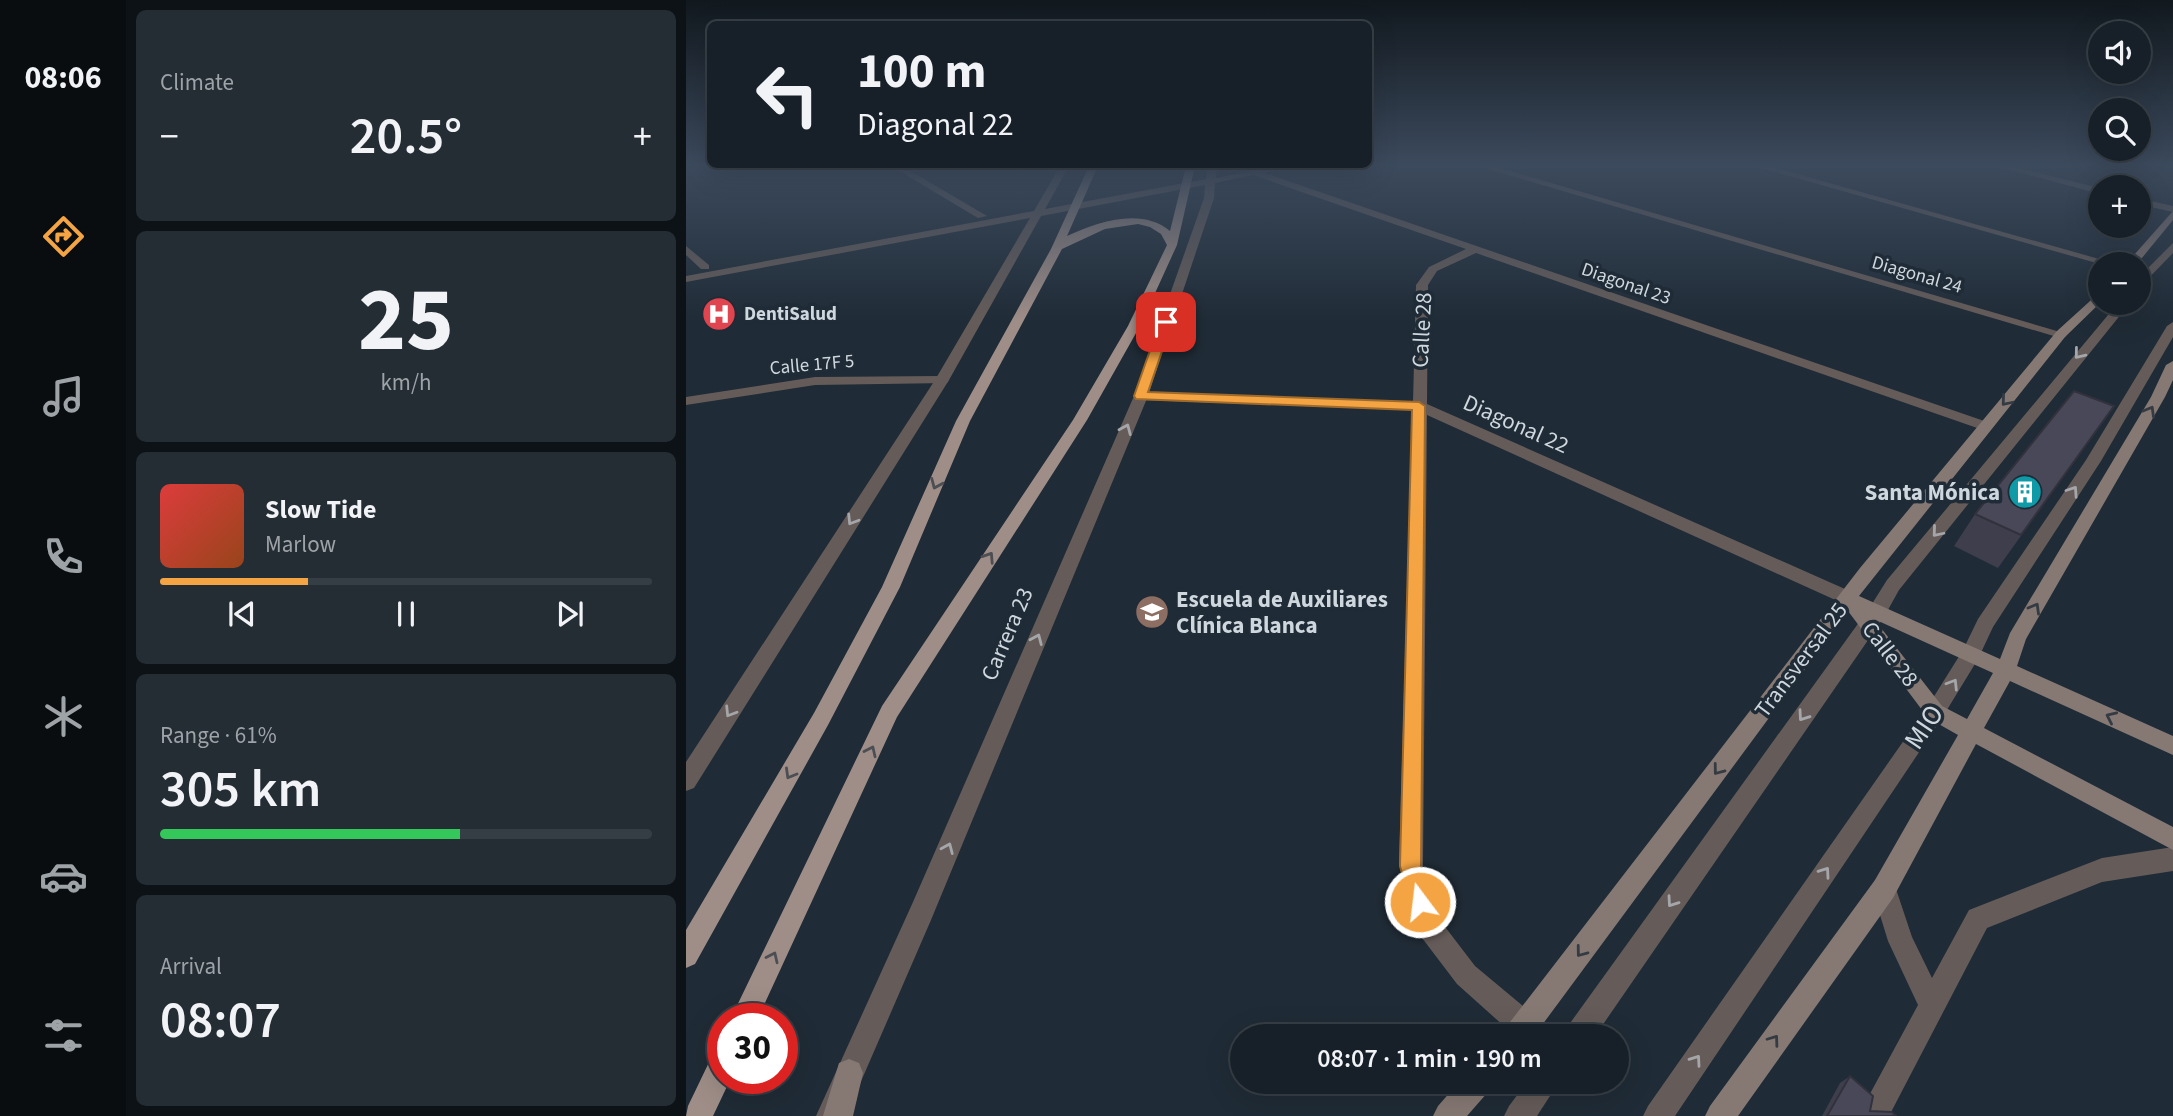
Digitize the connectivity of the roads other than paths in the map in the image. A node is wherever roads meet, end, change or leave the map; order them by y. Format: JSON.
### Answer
{"nodes":[{"id":1,"x":971,"y":218,"type":"edge"},
{"id":2,"x":1025,"y":218,"type":"edge"},
{"id":3,"x":1036,"y":218,"type":"edge"},
{"id":4,"x":1071,"y":218,"type":"edge"},
{"id":5,"x":1178,"y":218,"type":"edge"},
{"id":6,"x":1199,"y":218,"type":"edge"},
{"id":7,"x":1383,"y":218,"type":"edge"},
{"id":8,"x":1661,"y":218,"type":"edge"},
{"id":9,"x":1946,"y":218,"type":"edge"},
{"id":10,"x":2168,"y":218,"type":"edge"},
{"id":11,"x":1172,"y":245,"type":"junction"},
{"id":12,"x":2173,"y":246,"type":"edge"},
{"id":13,"x":686,"y":249,"type":"edge"},
{"id":14,"x":1056,"y":249,"type":"junction"},
{"id":15,"x":1473,"y":250,"type":"junction"},
{"id":16,"x":2141,"y":252,"type":"edge"},
{"id":17,"x":2088,"y":258,"type":"edge"},
{"id":18,"x":705,"y":267,"type":"junction"},
{"id":19,"x":686,"y":270,"type":"edge"},
{"id":20,"x":2151,"y":271,"type":"edge"},
{"id":21,"x":686,"y":279,"type":"edge"},
{"id":22,"x":2088,"y":308,"type":"edge"},
{"id":23,"x":2113,"y":315,"type":"edge"},
{"id":24,"x":2173,"y":326,"type":"edge"},
{"id":25,"x":2061,"y":334,"type":"junction"},
{"id":26,"x":2173,"y":365,"type":"edge"},
{"id":27,"x":942,"y":380,"type":"junction"},
{"id":28,"x":1141,"y":396,"type":"junction"},
{"id":29,"x":686,"y":401,"type":"edge"},
{"id":30,"x":1419,"y":406,"type":"junction"},
{"id":31,"x":1985,"y":426,"type":"junction"},
{"id":32,"x":1848,"y":598,"type":"junction"},
{"id":33,"x":1872,"y":618,"type":"junction"},
{"id":34,"x":1971,"y":654,"type":"junction"},
{"id":35,"x":2007,"y":669,"type":"junction"},
{"id":36,"x":1935,"y":712,"type":"junction"},
{"id":37,"x":1972,"y":732,"type":"junction"},
{"id":38,"x":2173,"y":746,"type":"edge"},
{"id":39,"x":686,"y":781,"type":"edge"},
{"id":40,"x":2173,"y":839,"type":"edge"},
{"id":41,"x":2173,"y":859,"type":"edge"},
{"id":42,"x":1884,"y":890,"type":"junction"},
{"id":43,"x":686,"y":955,"type":"edge"},
{"id":44,"x":751,"y":1003,"type":"edge"},
{"id":45,"x":1932,"y":1006,"type":"junction"},
{"id":46,"x":1514,"y":1024,"type":"edge"},
{"id":47,"x":1526,"y":1024,"type":"edge"},
{"id":48,"x":1586,"y":1024,"type":"edge"},
{"id":49,"x":849,"y":1073,"type":"junction"},
{"id":50,"x":709,"y":1094,"type":"edge"},
{"id":51,"x":1467,"y":1094,"type":"edge"},
{"id":52,"x":1536,"y":1094,"type":"edge"},
{"id":53,"x":1875,"y":1113,"type":"edge"},
{"id":54,"x":698,"y":1116,"type":"edge"},
{"id":55,"x":831,"y":1116,"type":"edge"},
{"id":56,"x":838,"y":1116,"type":"edge"},
{"id":57,"x":1448,"y":1116,"type":"edge"},
{"id":58,"x":1519,"y":1116,"type":"edge"},
{"id":59,"x":1658,"y":1116,"type":"edge"},
{"id":60,"x":1720,"y":1116,"type":"edge"}],
"edges":[{"from":1,"to":18,"type":"street"},
{"from":2,"to":21,"type":"street"},
{"from":3,"to":27,"type":"street"},
{"from":4,"to":14,"type":"main road"},
{"from":5,"to":11,"type":"main road"},
{"from":6,"to":28,"type":"street","name":"Carrera 23"},
{"from":7,"to":15,"type":"street","name":"Diagonal 23"},
{"from":8,"to":25,"type":"street","name":"Diagonal 24"},
{"from":9,"to":17,"type":"street"},
{"from":10,"to":16,"type":"main road"},
{"from":11,"to":14,"type":"main road"},
{"from":44,"to":11,"type":"main road","one_way":true},
{"from":12,"to":20,"type":"street"},
{"from":13,"to":18,"type":"street"},
{"from":14,"to":43,"type":"main road","one_way":true},
{"from":15,"to":30,"type":"street","name":"Calle 28"},
{"from":15,"to":31,"type":"street","name":"Diagonal 23"},
{"from":18,"to":19,"type":"street"},
{"from":22,"to":25,"type":"main road","name":"Transversal 25"},
{"from":23,"to":33,"type":"street","one_way":true},
{"from":34,"to":24,"type":"street","name":"MIO","one_way":true},
{"from":25,"to":31,"type":"main road","name":"Transversal 25","one_way":true},
{"from":35,"to":26,"type":"main road","one_way":true},
{"from":27,"to":29,"type":"street","name":"Calle 17F 5"},
{"from":27,"to":39,"type":"street","one_way":true},
{"from":28,"to":30,"type":"street","name":"Diagonal 22"},
{"from":49,"to":28,"type":"street","name":"Carrera 23","one_way":true},
{"from":30,"to":32,"type":"street","name":"Diagonal 22"},
{"from":30,"to":46,"type":"street","name":"Calle 28"},
{"from":31,"to":32,"type":"main road","name":"Transversal 25"},
{"from":32,"to":33,"type":"main road","name":"Calle 28"},
{"from":32,"to":47,"type":"main road","name":"Transversal 25","one_way":true},
{"from":33,"to":34,"type":"main road","name":"Calle 28"},
{"from":33,"to":36,"type":"main road","name":"Calle 28"},
{"from":33,"to":48,"type":"street","one_way":true},
{"from":34,"to":35,"type":"main road","name":"Calle 28"},
{"from":36,"to":34,"type":"street","name":"MIO","one_way":true},
{"from":35,"to":37,"type":"main road"},
{"from":38,"to":35,"type":"main road","name":"Calle 28","one_way":true},
{"from":36,"to":37,"type":"main road","name":"Calle 28"},
{"from":59,"to":36,"type":"street","name":"MIO","one_way":true},
{"from":37,"to":40,"type":"main road","name":"Calle 28"},
{"from":37,"to":42,"type":"main road"},
{"from":41,"to":45,"type":"street"},
{"from":42,"to":45,"type":"street"},
{"from":60,"to":42,"type":"main road","one_way":true},
{"from":45,"to":53,"type":"street"},
{"from":49,"to":55,"type":"street","name":"Carrera 23"},
{"from":49,"to":56,"type":"main road"},
{"from":50,"to":54,"type":"main road"},
{"from":51,"to":57,"type":"main road"},
{"from":52,"to":58,"type":"street"}]}
